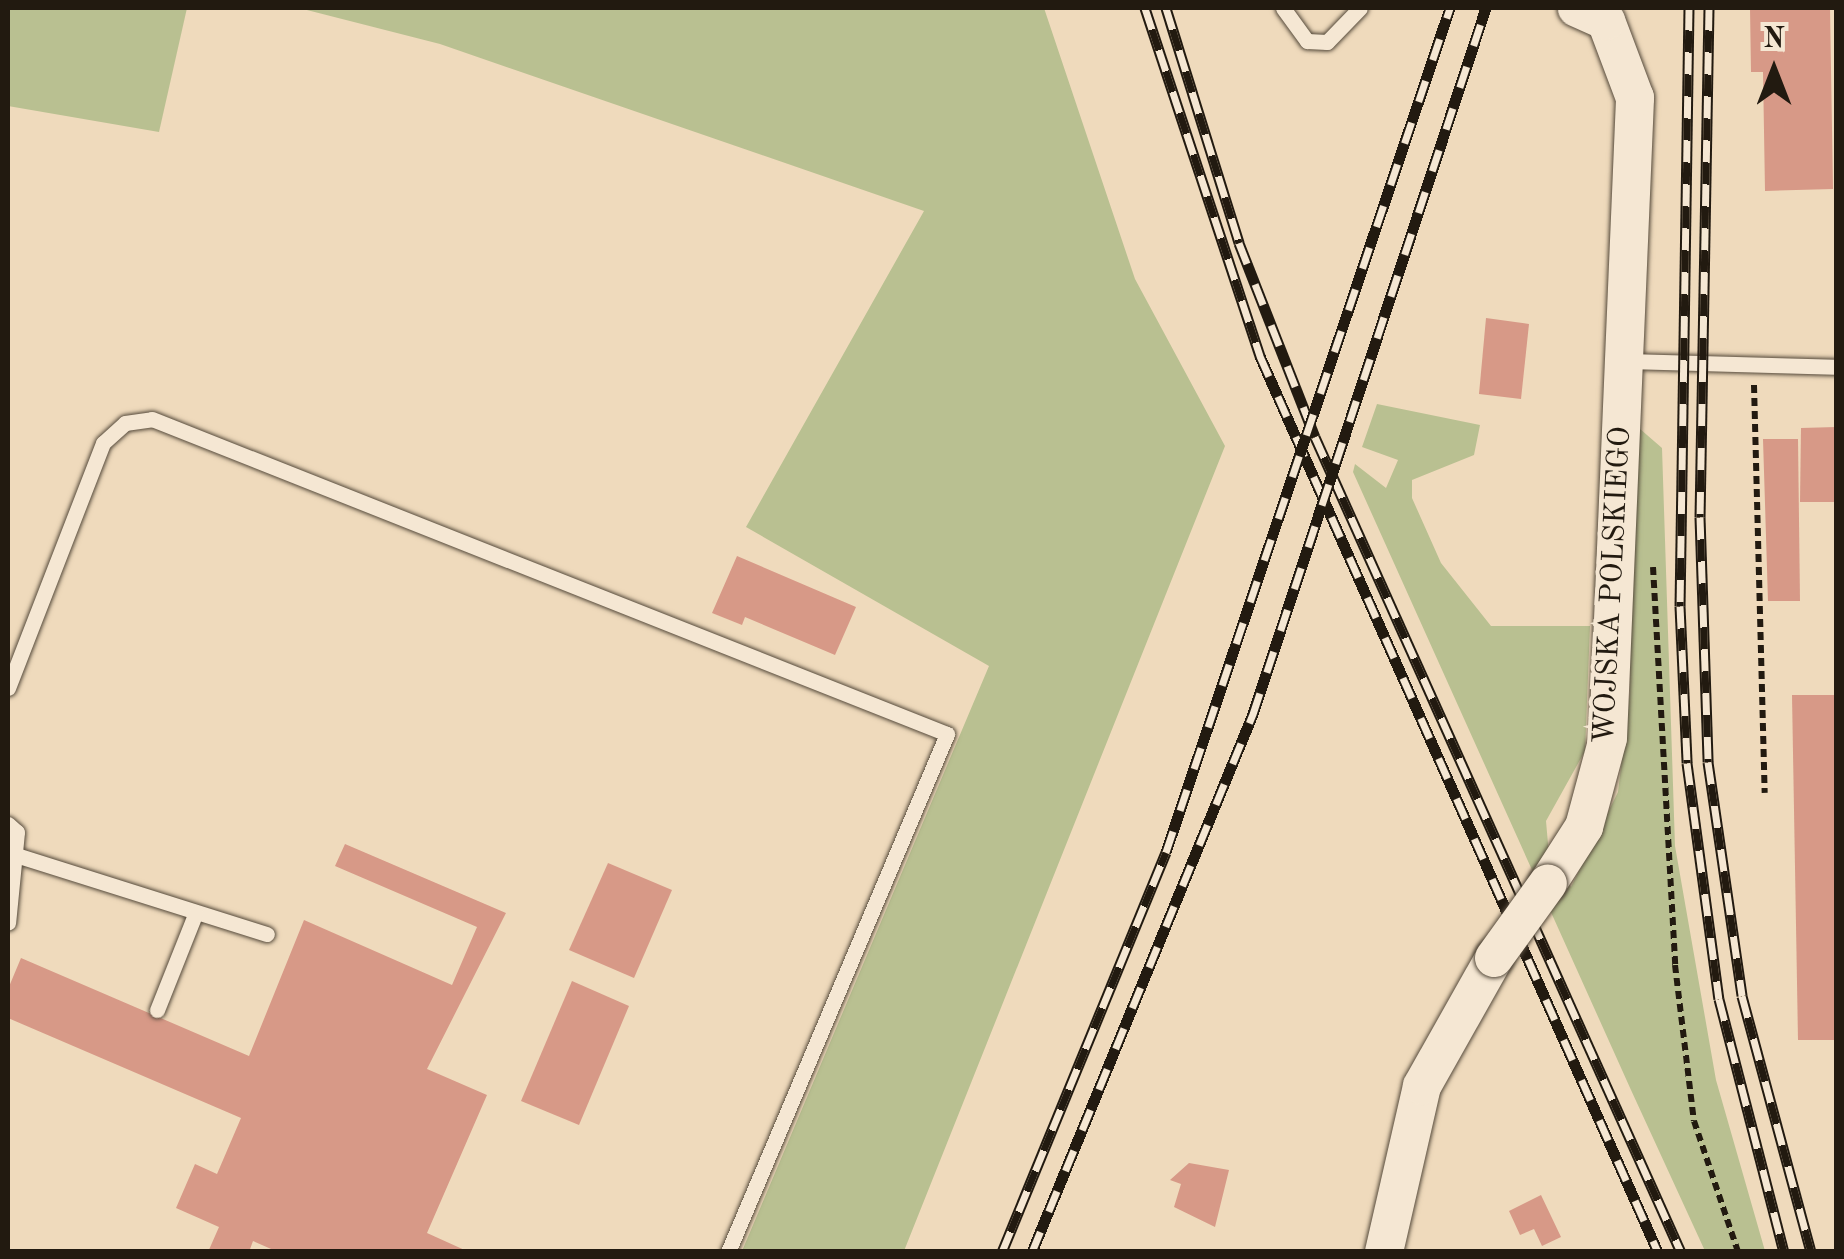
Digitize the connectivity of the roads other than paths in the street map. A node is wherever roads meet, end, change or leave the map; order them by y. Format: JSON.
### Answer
{"nodes":[{"id":1,"x":1283,"y":8,"type":"edge"},
{"id":2,"x":1360,"y":8,"type":"edge"},
{"id":3,"x":1577,"y":8,"type":"edge"},
{"id":4,"x":1623,"y":361,"type":"junction"},
{"id":5,"x":1836,"y":367,"type":"edge"},
{"id":6,"x":8,"y":688,"type":"edge"},
{"id":7,"x":8,"y":824,"type":"edge"},
{"id":8,"x":16,"y":855,"type":"junction"},
{"id":9,"x":196,"y":912,"type":"junction"},
{"id":10,"x":8,"y":924,"type":"edge"},
{"id":11,"x":268,"y":934,"type":"dead end"},
{"id":12,"x":157,"y":1010,"type":"dead end"},
{"id":13,"x":728,"y":1252,"type":"edge"},
{"id":14,"x":1384,"y":1252,"type":"edge"}],
"edges":[{"from":1,"to":2,"type":"lane"},
{"from":3,"to":4,"type":"street","name":"WOJSKA POLSKIEGO"},
{"from":4,"to":5,"type":"lane"},
{"from":4,"to":14,"type":"street","name":"WOJSKA POLSKIEGO","bridge":true},
{"from":6,"to":13,"type":"lane"},
{"from":7,"to":8,"type":"lane"},
{"from":8,"to":9,"type":"lane"},
{"from":8,"to":10,"type":"lane"},
{"from":9,"to":11,"type":"lane"},
{"from":9,"to":12,"type":"lane"}]}
